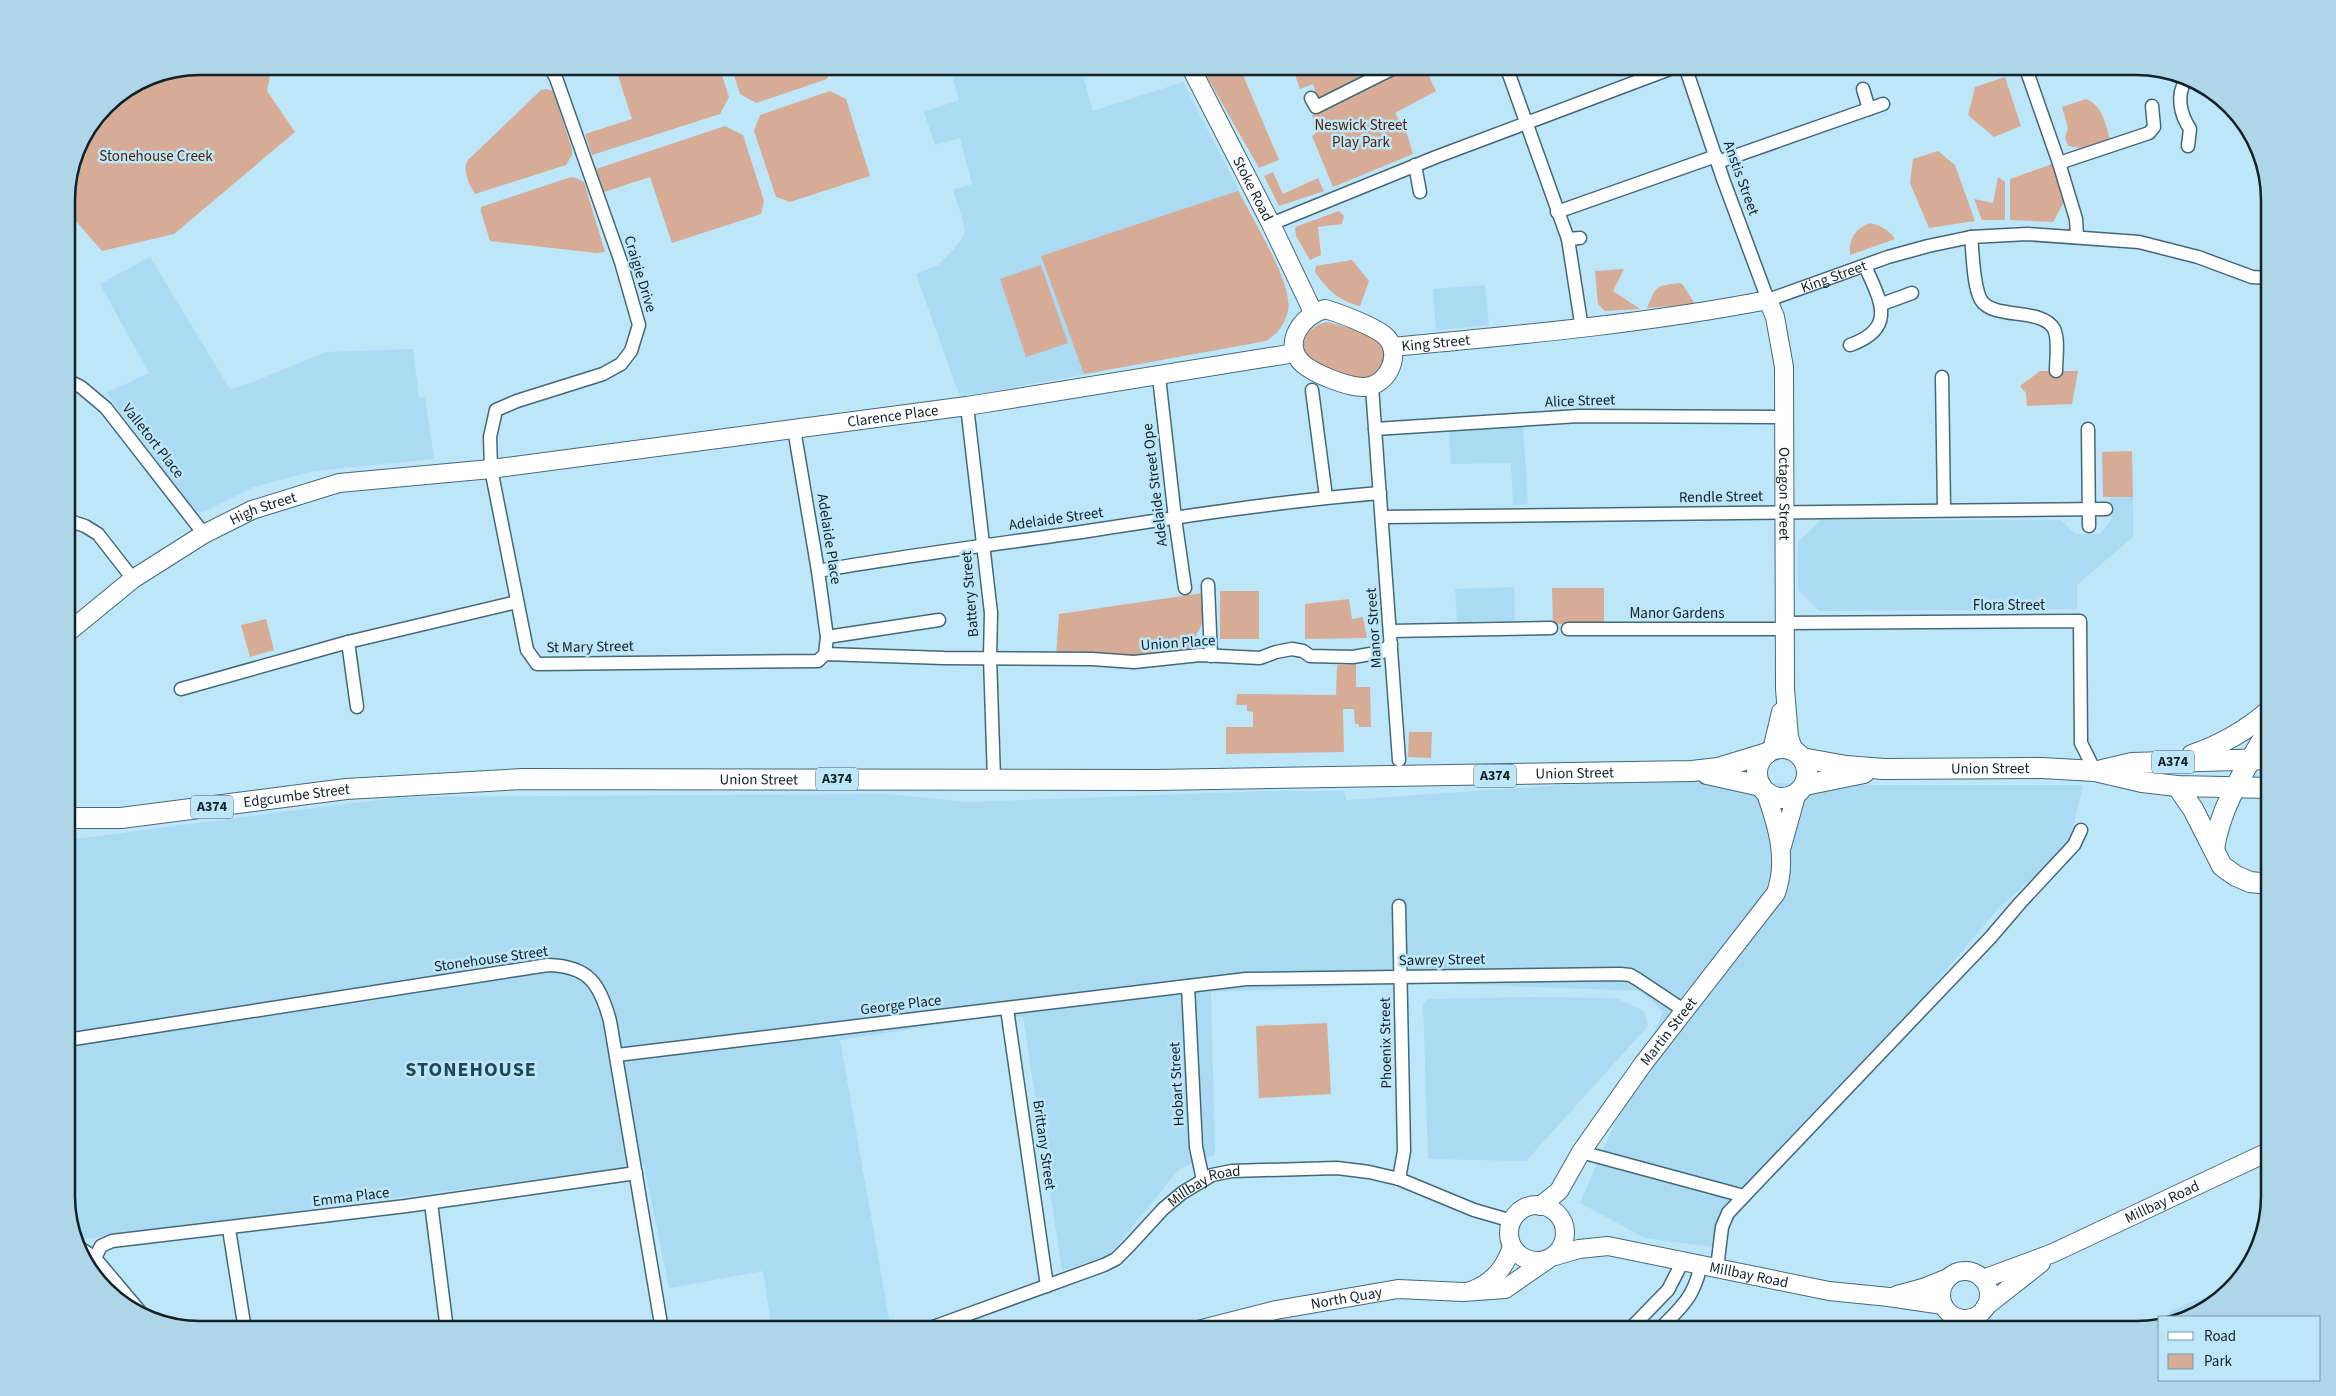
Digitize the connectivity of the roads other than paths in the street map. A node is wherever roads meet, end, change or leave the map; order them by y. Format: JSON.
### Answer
{"nodes":[{"id":1,"x":554,"y":75,"type":"edge"},
{"id":2,"x":1195,"y":75,"type":"edge"},
{"id":3,"x":1380,"y":75,"type":"edge"},
{"id":4,"x":1509,"y":75,"type":"edge"},
{"id":5,"x":1654,"y":75,"type":"edge"},
{"id":6,"x":1688,"y":75,"type":"edge"},
{"id":7,"x":2028,"y":75,"type":"edge"},
{"id":8,"x":2183,"y":84,"type":"edge"},
{"id":9,"x":1863,"y":89,"type":"dead end"},
{"id":10,"x":1311,"y":98,"type":"dead end"},
{"id":11,"x":1883,"y":104,"type":"dead end"},
{"id":12,"x":2152,"y":106,"type":"dead end"},
{"id":13,"x":1869,"y":109,"type":"junction"},
{"id":14,"x":1526,"y":123,"type":"junction"},
{"id":15,"x":2188,"y":146,"type":"dead end"},
{"id":16,"x":1717,"y":159,"type":"junction"},
{"id":17,"x":2059,"y":163,"type":"junction"},
{"id":18,"x":1415,"y":165,"type":"junction"},
{"id":19,"x":1420,"y":192,"type":"dead end"},
{"id":20,"x":1557,"y":212,"type":"junction"},
{"id":21,"x":1271,"y":224,"type":"junction"},
{"id":22,"x":2077,"y":236,"type":"junction"},
{"id":23,"x":1971,"y":237,"type":"junction"},
{"id":24,"x":1865,"y":266,"type":"junction"},
{"id":25,"x":2261,"y":278,"type":"edge"},
{"id":26,"x":1912,"y":293,"type":"dead end"},
{"id":27,"x":1768,"y":300,"type":"junction"},
{"id":28,"x":1882,"y":304,"type":"junction"},
{"id":29,"x":1313,"y":312,"type":"junction"},
{"id":30,"x":1582,"y":329,"type":"junction"},
{"id":31,"x":1850,"y":345,"type":"dead end"},
{"id":32,"x":1392,"y":346,"type":"junction"},
{"id":33,"x":1296,"y":353,"type":"junction"},
{"id":34,"x":2056,"y":371,"type":"dead end"},
{"id":35,"x":1159,"y":377,"type":"junction"},
{"id":36,"x":1942,"y":377,"type":"dead end"},
{"id":37,"x":75,"y":384,"type":"edge"},
{"id":38,"x":1372,"y":387,"type":"junction"},
{"id":39,"x":1312,"y":390,"type":"dead end"},
{"id":40,"x":967,"y":406,"type":"junction"},
{"id":41,"x":1786,"y":417,"type":"junction"},
{"id":42,"x":794,"y":429,"type":"junction"},
{"id":43,"x":1375,"y":429,"type":"junction"},
{"id":44,"x":2088,"y":429,"type":"dead end"},
{"id":45,"x":491,"y":469,"type":"junction"},
{"id":46,"x":1380,"y":493,"type":"junction"},
{"id":47,"x":1326,"y":497,"type":"junction"},
{"id":48,"x":2090,"y":508,"type":"junction"},
{"id":49,"x":1944,"y":509,"type":"junction"},
{"id":50,"x":2106,"y":509,"type":"dead end"},
{"id":51,"x":1784,"y":512,"type":"junction"},
{"id":52,"x":1382,"y":517,"type":"junction"},
{"id":53,"x":1175,"y":518,"type":"junction"},
{"id":54,"x":75,"y":523,"type":"edge"},
{"id":55,"x":2089,"y":526,"type":"dead end"},
{"id":56,"x":204,"y":534,"type":"junction"},
{"id":57,"x":983,"y":545,"type":"junction"},
{"id":58,"x":818,"y":570,"type":"junction"},
{"id":59,"x":133,"y":579,"type":"junction"},
{"id":60,"x":1208,"y":585,"type":"dead end"},
{"id":61,"x":1185,"y":588,"type":"dead end"},
{"id":62,"x":517,"y":602,"type":"junction"},
{"id":63,"x":939,"y":620,"type":"dead end"},
{"id":64,"x":75,"y":626,"type":"edge"},
{"id":65,"x":1786,"y":626,"type":"junction"},
{"id":66,"x":1551,"y":628,"type":"dead end"},
{"id":67,"x":1568,"y":629,"type":"dead end"},
{"id":68,"x":1390,"y":631,"type":"junction"},
{"id":69,"x":827,"y":637,"type":"junction"},
{"id":70,"x":348,"y":642,"type":"junction"},
{"id":71,"x":1391,"y":644,"type":"junction"},
{"id":72,"x":825,"y":654,"type":"junction"},
{"id":73,"x":1211,"y":656,"type":"junction"},
{"id":74,"x":990,"y":657,"type":"junction"},
{"id":75,"x":181,"y":689,"type":"dead end"},
{"id":76,"x":1785,"y":689,"type":"junction"},
{"id":77,"x":357,"y":707,"type":"dead end"},
{"id":78,"x":2261,"y":717,"type":"edge"},
{"id":79,"x":1770,"y":752,"type":"junction"},
{"id":80,"x":1798,"y":754,"type":"junction"},
{"id":81,"x":2261,"y":759,"type":"edge"},
{"id":82,"x":1399,"y":760,"type":"dead end"},
{"id":83,"x":2164,"y":762,"type":"junction"},
{"id":84,"x":1884,"y":769,"type":"junction"},
{"id":85,"x":1692,"y":771,"type":"junction"},
{"id":86,"x":2095,"y":771,"type":"junction"},
{"id":87,"x":994,"y":779,"type":"junction"},
{"id":88,"x":497,"y":780,"type":"joint"},
{"id":89,"x":2177,"y":786,"type":"junction"},
{"id":90,"x":2234,"y":787,"type":"junction"},
{"id":91,"x":1801,"y":788,"type":"junction"},
{"id":92,"x":2261,"y":788,"type":"edge"},
{"id":93,"x":1763,"y":789,"type":"junction"},
{"id":94,"x":75,"y":818,"type":"edge"},
{"id":95,"x":2081,"y":830,"type":"dead end"},
{"id":96,"x":2214,"y":849,"type":"junction"},
{"id":97,"x":1781,"y":852,"type":"junction"},
{"id":98,"x":2261,"y":883,"type":"edge"},
{"id":99,"x":1400,"y":906,"type":"dead end"},
{"id":100,"x":1401,"y":977,"type":"junction"},
{"id":101,"x":1188,"y":986,"type":"junction"},
{"id":102,"x":1008,"y":1009,"type":"junction"},
{"id":103,"x":1685,"y":1011,"type":"junction"},
{"id":104,"x":75,"y":1039,"type":"edge"},
{"id":105,"x":617,"y":1055,"type":"junction"},
{"id":106,"x":1581,"y":1152,"type":"junction"},
{"id":107,"x":2261,"y":1155,"type":"edge"},
{"id":108,"x":636,"y":1173,"type":"junction"},
{"id":109,"x":1399,"y":1179,"type":"junction"},
{"id":110,"x":1203,"y":1180,"type":"junction"},
{"id":111,"x":1744,"y":1196,"type":"junction"},
{"id":112,"x":432,"y":1202,"type":"junction"},
{"id":113,"x":1540,"y":1206,"type":"junction"},
{"id":114,"x":1561,"y":1218,"type":"junction"},
{"id":115,"x":1512,"y":1220,"type":"junction"},
{"id":116,"x":229,"y":1228,"type":"junction"},
{"id":117,"x":1512,"y":1246,"type":"junction"},
{"id":118,"x":1608,"y":1246,"type":"junction"},
{"id":119,"x":2053,"y":1253,"type":"junction"},
{"id":120,"x":90,"y":1254,"type":"edge"},
{"id":121,"x":95,"y":1258,"type":"junction"},
{"id":122,"x":1551,"y":1258,"type":"junction"},
{"id":123,"x":1683,"y":1261,"type":"junction"},
{"id":124,"x":1709,"y":1266,"type":"junction"},
{"id":125,"x":1948,"y":1278,"type":"junction"},
{"id":126,"x":1983,"y":1279,"type":"junction"},
{"id":127,"x":1047,"y":1286,"type":"junction"},
{"id":128,"x":1468,"y":1292,"type":"junction"},
{"id":129,"x":1889,"y":1297,"type":"junction"},
{"id":130,"x":131,"y":1300,"type":"edge"},
{"id":131,"x":1983,"y":1310,"type":"junction"},
{"id":132,"x":1948,"y":1316,"type":"edge"},
{"id":133,"x":244,"y":1321,"type":"edge"},
{"id":134,"x":446,"y":1321,"type":"edge"},
{"id":135,"x":661,"y":1321,"type":"edge"},
{"id":136,"x":950,"y":1321,"type":"edge"},
{"id":137,"x":1233,"y":1321,"type":"edge"},
{"id":138,"x":1638,"y":1321,"type":"edge"},
{"id":139,"x":1667,"y":1321,"type":"edge"},
{"id":140,"x":1979,"y":1321,"type":"edge"}],
"edges":[{"from":1,"to":45,"type":"street","name":"Craigie Drive"},
{"from":2,"to":21,"type":"street","name":"Stoke Road"},
{"from":3,"to":10,"type":"street"},
{"from":4,"to":14,"type":"street"},
{"from":5,"to":14,"type":"street"},
{"from":6,"to":16,"type":"street","name":"Anstis Street"},
{"from":7,"to":17,"type":"street"},
{"from":8,"to":15,"type":"street"},
{"from":9,"to":13,"type":"street"},
{"from":11,"to":13,"type":"street"},
{"from":12,"to":17,"type":"street"},
{"from":13,"to":16,"type":"street"},
{"from":14,"to":18,"type":"street"},
{"from":14,"to":20,"type":"street"},
{"from":16,"to":20,"type":"street"},
{"from":16,"to":27,"type":"street","name":"Anstis Street"},
{"from":17,"to":22,"type":"street"},
{"from":18,"to":19,"type":"street"},
{"from":18,"to":21,"type":"street"},
{"from":20,"to":30,"type":"street"},
{"from":21,"to":29,"type":"street","name":"Stoke Road"},
{"from":22,"to":23,"type":"street","name":"King Street"},
{"from":22,"to":25,"type":"street","name":"King Street"},
{"from":23,"to":24,"type":"street","name":"King Street"},
{"from":23,"to":34,"type":"street"},
{"from":24,"to":27,"type":"street","name":"King Street"},
{"from":24,"to":28,"type":"street"},
{"from":26,"to":28,"type":"street"},
{"from":27,"to":30,"type":"street","name":"King Street"},
{"from":27,"to":41,"type":"street","name":"Octagon Street"},
{"from":28,"to":31,"type":"street"},
{"from":29,"to":32,"type":"street"},
{"from":29,"to":33,"type":"street"},
{"from":30,"to":32,"type":"street","name":"King Street"},
{"from":32,"to":38,"type":"street"},
{"from":33,"to":35,"type":"street","name":"Clarence Place"},
{"from":33,"to":38,"type":"street"},
{"from":35,"to":40,"type":"street","name":"Clarence Place"},
{"from":35,"to":53,"type":"street","name":"Adelaide Street Ope"},
{"from":36,"to":49,"type":"street"},
{"from":37,"to":56,"type":"street","name":"Valletort Place"},
{"from":38,"to":43,"type":"street","name":"Manor Street"},
{"from":39,"to":47,"type":"street"},
{"from":40,"to":42,"type":"street","name":"Clarence Place"},
{"from":40,"to":57,"type":"street","name":"Battery Street"},
{"from":41,"to":43,"type":"street","name":"Alice Street"},
{"from":41,"to":51,"type":"street","name":"Octagon Street"},
{"from":42,"to":45,"type":"street","name":"Clarence Place"},
{"from":42,"to":58,"type":"street","name":"Adelaide Place"},
{"from":43,"to":46,"type":"street","name":"Manor Street"},
{"from":44,"to":48,"type":"street"},
{"from":45,"to":56,"type":"street","name":"High Street"},
{"from":45,"to":62,"type":"street","name":"St Mary Street"},
{"from":46,"to":47,"type":"street"},
{"from":46,"to":52,"type":"street","name":"Manor Street"},
{"from":47,"to":53,"type":"street","name":"Adelaide Street"},
{"from":48,"to":49,"type":"street","name":"Rendle Street"},
{"from":48,"to":50,"type":"street","name":"Rendle Street"},
{"from":48,"to":55,"type":"street"},
{"from":49,"to":51,"type":"street","name":"Rendle Street"},
{"from":51,"to":52,"type":"street","name":"Rendle Street"},
{"from":51,"to":65,"type":"street","name":"Octagon Street"},
{"from":52,"to":68,"type":"street","name":"Manor Street"},
{"from":53,"to":57,"type":"street","name":"Adelaide Street"},
{"from":53,"to":61,"type":"street","name":"Adelaide Street Ope"},
{"from":54,"to":59,"type":"street"},
{"from":56,"to":59,"type":"street","name":"High Street"},
{"from":57,"to":58,"type":"street","name":"Adelaide Street"},
{"from":57,"to":74,"type":"street","name":"Battery Street"},
{"from":58,"to":69,"type":"street","name":"Adelaide Place"},
{"from":59,"to":64,"type":"street","name":"High Street"},
{"from":60,"to":73,"type":"street"},
{"from":62,"to":70,"type":"street"},
{"from":62,"to":72,"type":"street","name":"St Mary Street"},
{"from":63,"to":69,"type":"street"},
{"from":65,"to":67,"type":"street","name":"Manor Gardens"},
{"from":65,"to":76,"type":"street","name":"Octagon Street"},
{"from":65,"to":86,"type":"street","name":"Flora Street"},
{"from":66,"to":68,"type":"street"},
{"from":68,"to":71,"type":"street","name":"Manor Street"},
{"from":69,"to":72,"type":"street","name":"Adelaide Place"},
{"from":70,"to":75,"type":"street"},
{"from":70,"to":77,"type":"street"},
{"from":71,"to":73,"type":"street","name":"Union Place"},
{"from":71,"to":82,"type":"street","name":"Manor Street"},
{"from":72,"to":74,"type":"street"},
{"from":73,"to":74,"type":"street","name":"Union Place"},
{"from":74,"to":87,"type":"street","name":"Battery Street"},
{"from":76,"to":79,"type":"street","name":"Octagon Street"},
{"from":76,"to":80,"type":"street","name":"Octagon Street"},
{"from":78,"to":83,"type":"main road"},
{"from":79,"to":80,"type":"main road"},
{"from":79,"to":85,"type":"main road","name":"Union Street","number":"A374"},
{"from":79,"to":93,"type":"main road"},
{"from":80,"to":84,"type":"main road","name":"Union Street","number":"A374"},
{"from":80,"to":91,"type":"main road"},
{"from":81,"to":83,"type":"main road","name":"Union Street","number":"A374"},
{"from":81,"to":90,"type":"main road"},
{"from":83,"to":86,"type":"main road","name":"Union Street","number":"A374"},
{"from":84,"to":86,"type":"main road","name":"Union Street","number":"A374"},
{"from":84,"to":91,"type":"main road","name":"Union Street","number":"A374"},
{"from":85,"to":87,"type":"main road","name":"Union Street","number":"A374"},
{"from":85,"to":93,"type":"main road","name":"Union Street","number":"A374"},
{"from":86,"to":89,"type":"main road","name":"Union Street","number":"A374"},
{"from":87,"to":88,"type":"main road","name":"Union Street","number":"A374"},
{"from":88,"to":94,"type":"main road","name":"Edgcumbe Street","number":"A374"},
{"from":89,"to":90,"type":"main road","name":"Union Street","number":"A374"},
{"from":89,"to":96,"type":"main road","number":"A374"},
{"from":90,"to":92,"type":"main road","name":"Union Street","number":"A374"},
{"from":90,"to":96,"type":"main road"},
{"from":91,"to":93,"type":"main road"},
{"from":91,"to":97,"type":"street","name":"Martin Street"},
{"from":93,"to":97,"type":"street","name":"Martin Street"},
{"from":95,"to":111,"type":"street"},
{"from":96,"to":98,"type":"main road","number":"A374"},
{"from":97,"to":103,"type":"street","name":"Martin Street"},
{"from":99,"to":100,"type":"street","name":"Phoenix Street"},
{"from":100,"to":101,"type":"street","name":"Sawrey Street"},
{"from":100,"to":103,"type":"street","name":"Sawrey Street"},
{"from":100,"to":109,"type":"street","name":"Phoenix Street"},
{"from":101,"to":102,"type":"street","name":"George Place"},
{"from":101,"to":110,"type":"street","name":"Hobart Street"},
{"from":102,"to":105,"type":"street","name":"George Place"},
{"from":102,"to":127,"type":"street","name":"Brittany Street"},
{"from":103,"to":106,"type":"street","name":"Martin Street"},
{"from":104,"to":105,"type":"street","name":"Stonehouse Street"},
{"from":105,"to":108,"type":"street","name":"Stonehouse Street"},
{"from":106,"to":111,"type":"street"},
{"from":106,"to":113,"type":"street","name":"Martin Street"},
{"from":107,"to":119,"type":"street","name":"Millbay Road"},
{"from":108,"to":112,"type":"street","name":"Emma Place"},
{"from":108,"to":135,"type":"street","name":"Stonehouse Street"},
{"from":109,"to":110,"type":"street","name":"Millbay Road"},
{"from":109,"to":115,"type":"street","name":"Millbay Road"},
{"from":110,"to":127,"type":"street","name":"Millbay Road"},
{"from":111,"to":124,"type":"street"},
{"from":112,"to":116,"type":"street","name":"Emma Place"},
{"from":112,"to":134,"type":"street"},
{"from":113,"to":114,"type":"street"},
{"from":113,"to":115,"type":"street"},
{"from":114,"to":118,"type":"street","name":"Millbay Road"},
{"from":114,"to":122,"type":"street"},
{"from":115,"to":117,"type":"street"},
{"from":116,"to":121,"type":"street","name":"Emma Place"},
{"from":116,"to":133,"type":"street"},
{"from":117,"to":122,"type":"street"},
{"from":117,"to":128,"type":"street"},
{"from":118,"to":122,"type":"street","name":"Millbay Road"},
{"from":118,"to":123,"type":"street","name":"Millbay Road"},
{"from":119,"to":126,"type":"street","name":"Millbay Road"},
{"from":119,"to":131,"type":"street","name":"Millbay Road"},
{"from":120,"to":121,"type":"street"},
{"from":121,"to":130,"type":"street"},
{"from":122,"to":128,"type":"street","name":"North Quay"},
{"from":123,"to":124,"type":"street","name":"Millbay Road"},
{"from":123,"to":138,"type":"street"},
{"from":124,"to":129,"type":"street","name":"Millbay Road"},
{"from":124,"to":139,"type":"street"},
{"from":125,"to":126,"type":"street"},
{"from":125,"to":129,"type":"street","name":"Millbay Road"},
{"from":125,"to":132,"type":"street"},
{"from":126,"to":131,"type":"street"},
{"from":127,"to":136,"type":"street","name":"Millbay Road"},
{"from":128,"to":137,"type":"street","name":"North Quay"},
{"from":129,"to":132,"type":"street","name":"Millbay Road"},
{"from":131,"to":132,"type":"street"},
{"from":131,"to":140,"type":"street"}]}
